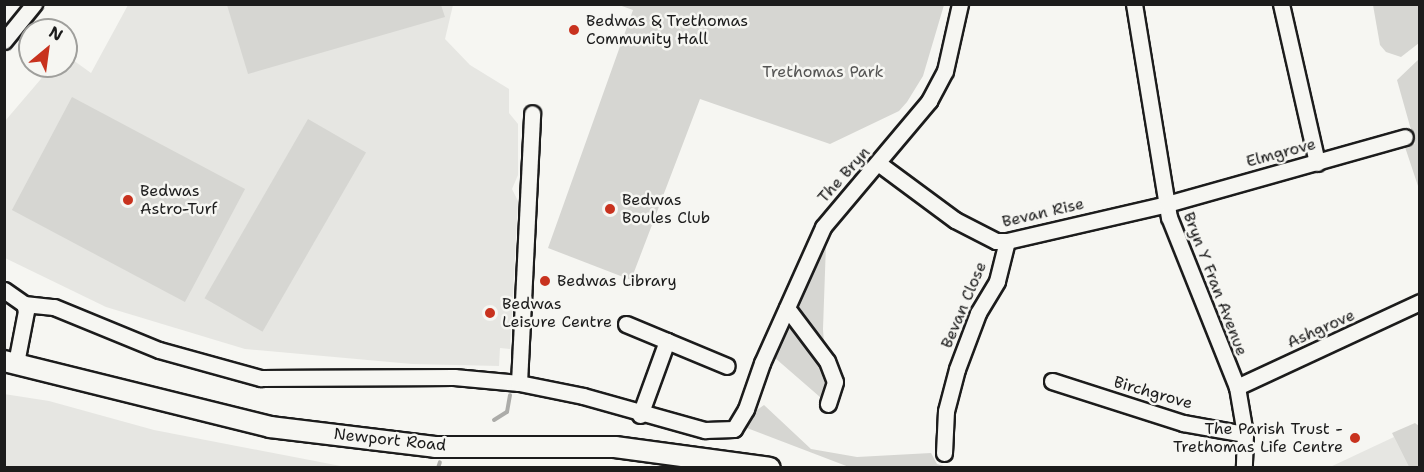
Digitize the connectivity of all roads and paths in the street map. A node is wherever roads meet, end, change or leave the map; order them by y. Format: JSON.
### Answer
{"nodes":[{"id":1,"x":34,"y":4,"type":"edge"},
{"id":2,"x":960,"y":4,"type":"edge"},
{"id":3,"x":1134,"y":4,"type":"edge"},
{"id":4,"x":1281,"y":4,"type":"edge"},
{"id":5,"x":4,"y":41,"type":"edge"},
{"id":6,"x":532,"y":113,"type":"dead end"},
{"id":7,"x":1405,"y":136,"type":"dead end"},
{"id":8,"x":878,"y":163,"type":"junction"},
{"id":9,"x":1317,"y":163,"type":"junction"},
{"id":10,"x":1167,"y":204,"type":"junction"},
{"id":11,"x":1007,"y":241,"type":"junction"},
{"id":12,"x":4,"y":290,"type":"edge"},
{"id":13,"x":1419,"y":302,"type":"edge"},
{"id":14,"x":24,"y":304,"type":"junction"},
{"id":15,"x":786,"y":308,"type":"junction"},
{"id":16,"x":626,"y":324,"type":"dead end"},
{"id":17,"x":667,"y":341,"type":"junction"},
{"id":18,"x":10,"y":362,"type":"edge"},
{"id":19,"x":727,"y":366,"type":"dead end"},
{"id":20,"x":1052,"y":381,"type":"dead end"},
{"id":21,"x":519,"y":383,"type":"junction"},
{"id":22,"x":1237,"y":387,"type":"junction"},
{"id":23,"x":828,"y":404,"type":"dead end"},
{"id":24,"x":640,"y":415,"type":"junction"},
{"id":25,"x":1245,"y":434,"type":"junction"},
{"id":26,"x":944,"y":453,"type":"dead end"},
{"id":27,"x":770,"y":468,"type":"edge"},
{"id":28,"x":1244,"y":468,"type":"edge"}],
"edges":[{"from":1,"to":5,"type":"street"},
{"from":2,"to":8,"type":"street","name":"The Bryn"},
{"from":3,"to":10,"type":"street","name":"Bryn Y Fran Avenue"},
{"from":4,"to":9,"type":"street"},
{"from":6,"to":21,"type":"street"},
{"from":7,"to":9,"type":"street","name":"Elmgrove"},
{"from":8,"to":11,"type":"street","name":"Bevan Rise"},
{"from":8,"to":15,"type":"street","name":"The Bryn"},
{"from":9,"to":10,"type":"street","name":"Elmgrove"},
{"from":10,"to":11,"type":"street","name":"Bevan Rise"},
{"from":10,"to":22,"type":"street","name":"Bryn Y Fran Avenue"},
{"from":11,"to":26,"type":"street","name":"Bevan Close"},
{"from":12,"to":14,"type":"street"},
{"from":13,"to":22,"type":"street","name":"Ashgrove"},
{"from":14,"to":18,"type":"street","name":"Newport Road"},
{"from":14,"to":21,"type":"street"},
{"from":15,"to":23,"type":"street"},
{"from":15,"to":24,"type":"street","name":"The Bryn"},
{"from":16,"to":17,"type":"street"},
{"from":17,"to":19,"type":"street"},
{"from":17,"to":24,"type":"street"},
{"from":18,"to":27,"type":"main road","name":"Newport Road"},
{"from":20,"to":25,"type":"street","name":"Birchgrove"},
{"from":21,"to":24,"type":"street"},
{"from":22,"to":25,"type":"street","name":"Bryn Y Fran Avenue"},
{"from":25,"to":28,"type":"street","name":"Bryn Y Fran Avenue"}]}
